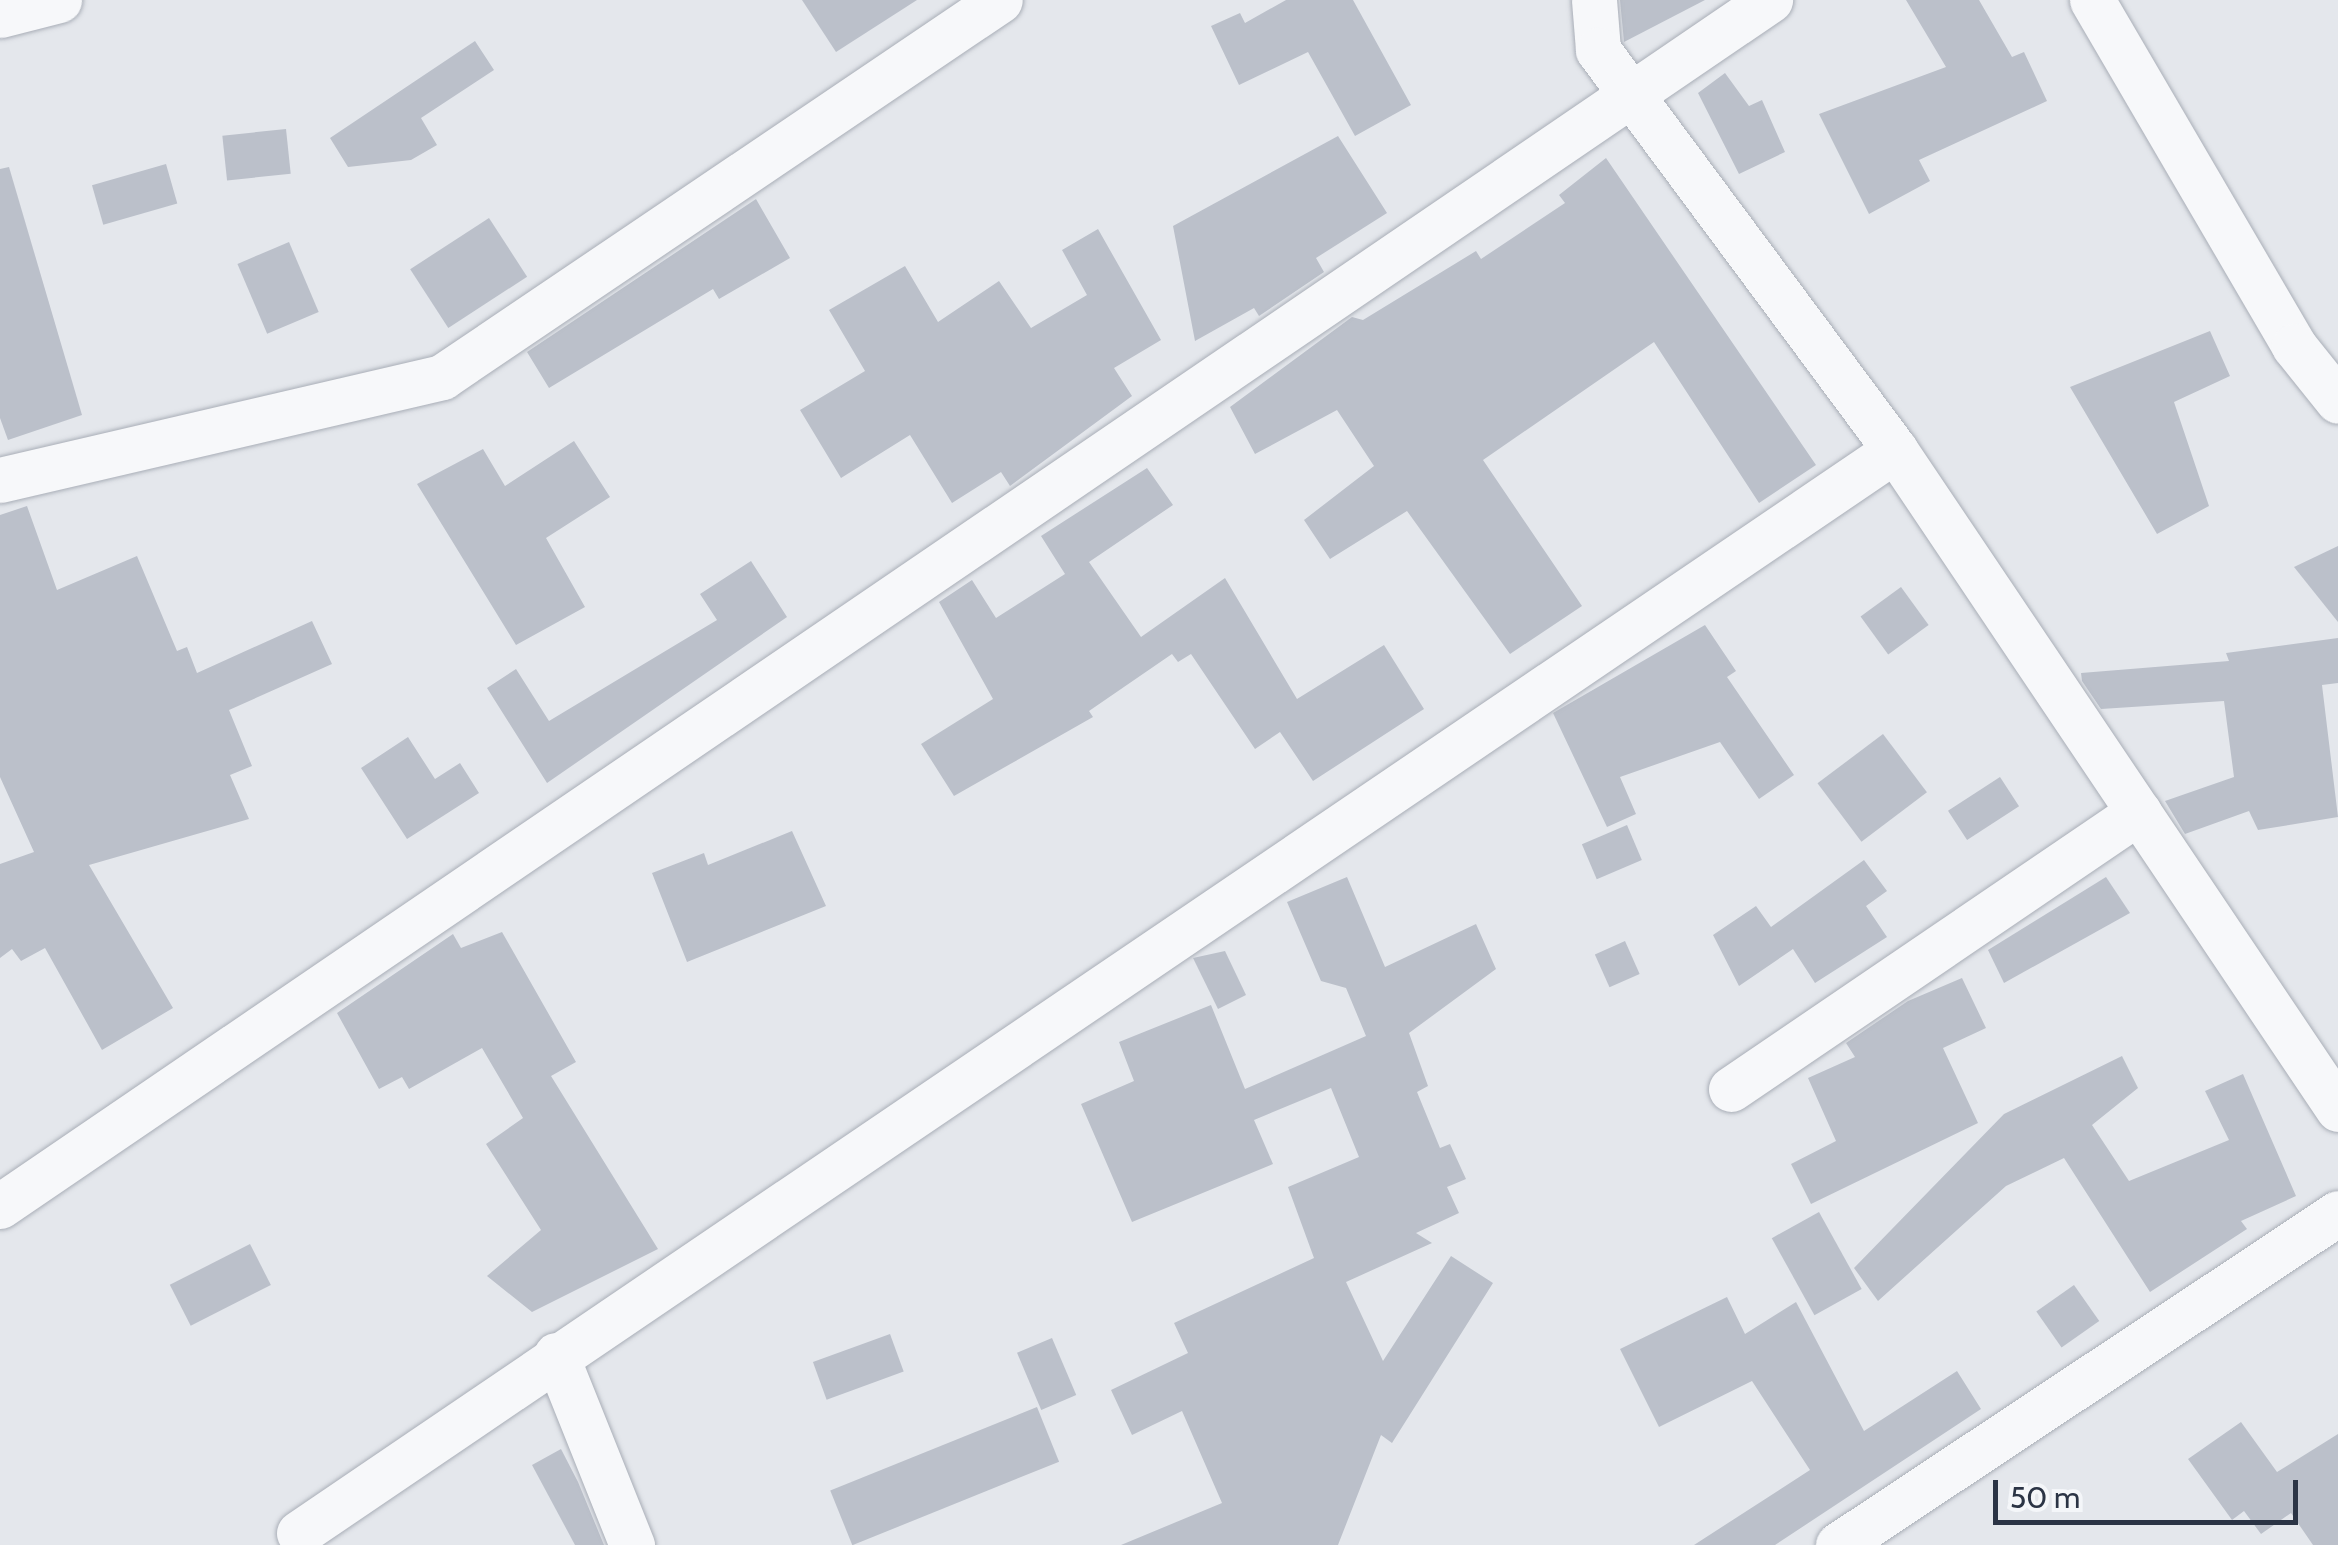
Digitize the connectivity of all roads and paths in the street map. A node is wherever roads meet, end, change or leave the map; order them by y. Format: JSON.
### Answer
{"nodes":[{"id":1,"x":58,"y":0,"type":"edge"},
{"id":2,"x":1000,"y":0,"type":"edge"},
{"id":3,"x":1594,"y":0,"type":"edge"},
{"id":4,"x":1770,"y":0,"type":"edge"},
{"id":5,"x":2092,"y":0,"type":"edge"},
{"id":6,"x":0,"y":15,"type":"edge"},
{"id":7,"x":1631,"y":93,"type":"junction"},
{"id":8,"x":2338,"y":402,"type":"edge"},
{"id":9,"x":1896,"y":450,"type":"junction"},
{"id":10,"x":0,"y":480,"type":"edge"},
{"id":11,"x":2139,"y":812,"type":"junction"},
{"id":12,"x":1731,"y":1089,"type":"dead end"},
{"id":13,"x":2338,"y":1109,"type":"edge"},
{"id":14,"x":0,"y":1206,"type":"edge"},
{"id":15,"x":2338,"y":1213,"type":"edge"},
{"id":16,"x":556,"y":1355,"type":"junction"},
{"id":17,"x":299,"y":1534,"type":"dead end"},
{"id":18,"x":632,"y":1545,"type":"edge"},
{"id":19,"x":1838,"y":1545,"type":"edge"}],
"edges":[{"from":1,"to":6,"type":"street"},
{"from":2,"to":10,"type":"street"},
{"from":3,"to":7,"type":"street"},
{"from":4,"to":7,"type":"street"},
{"from":5,"to":8,"type":"street"},
{"from":7,"to":9,"type":"street"},
{"from":7,"to":14,"type":"street"},
{"from":9,"to":11,"type":"street"},
{"from":9,"to":16,"type":"street"},
{"from":11,"to":12,"type":"street"},
{"from":11,"to":13,"type":"street"},
{"from":15,"to":19,"type":"street"},
{"from":16,"to":17,"type":"street"},
{"from":16,"to":18,"type":"street"}]}
